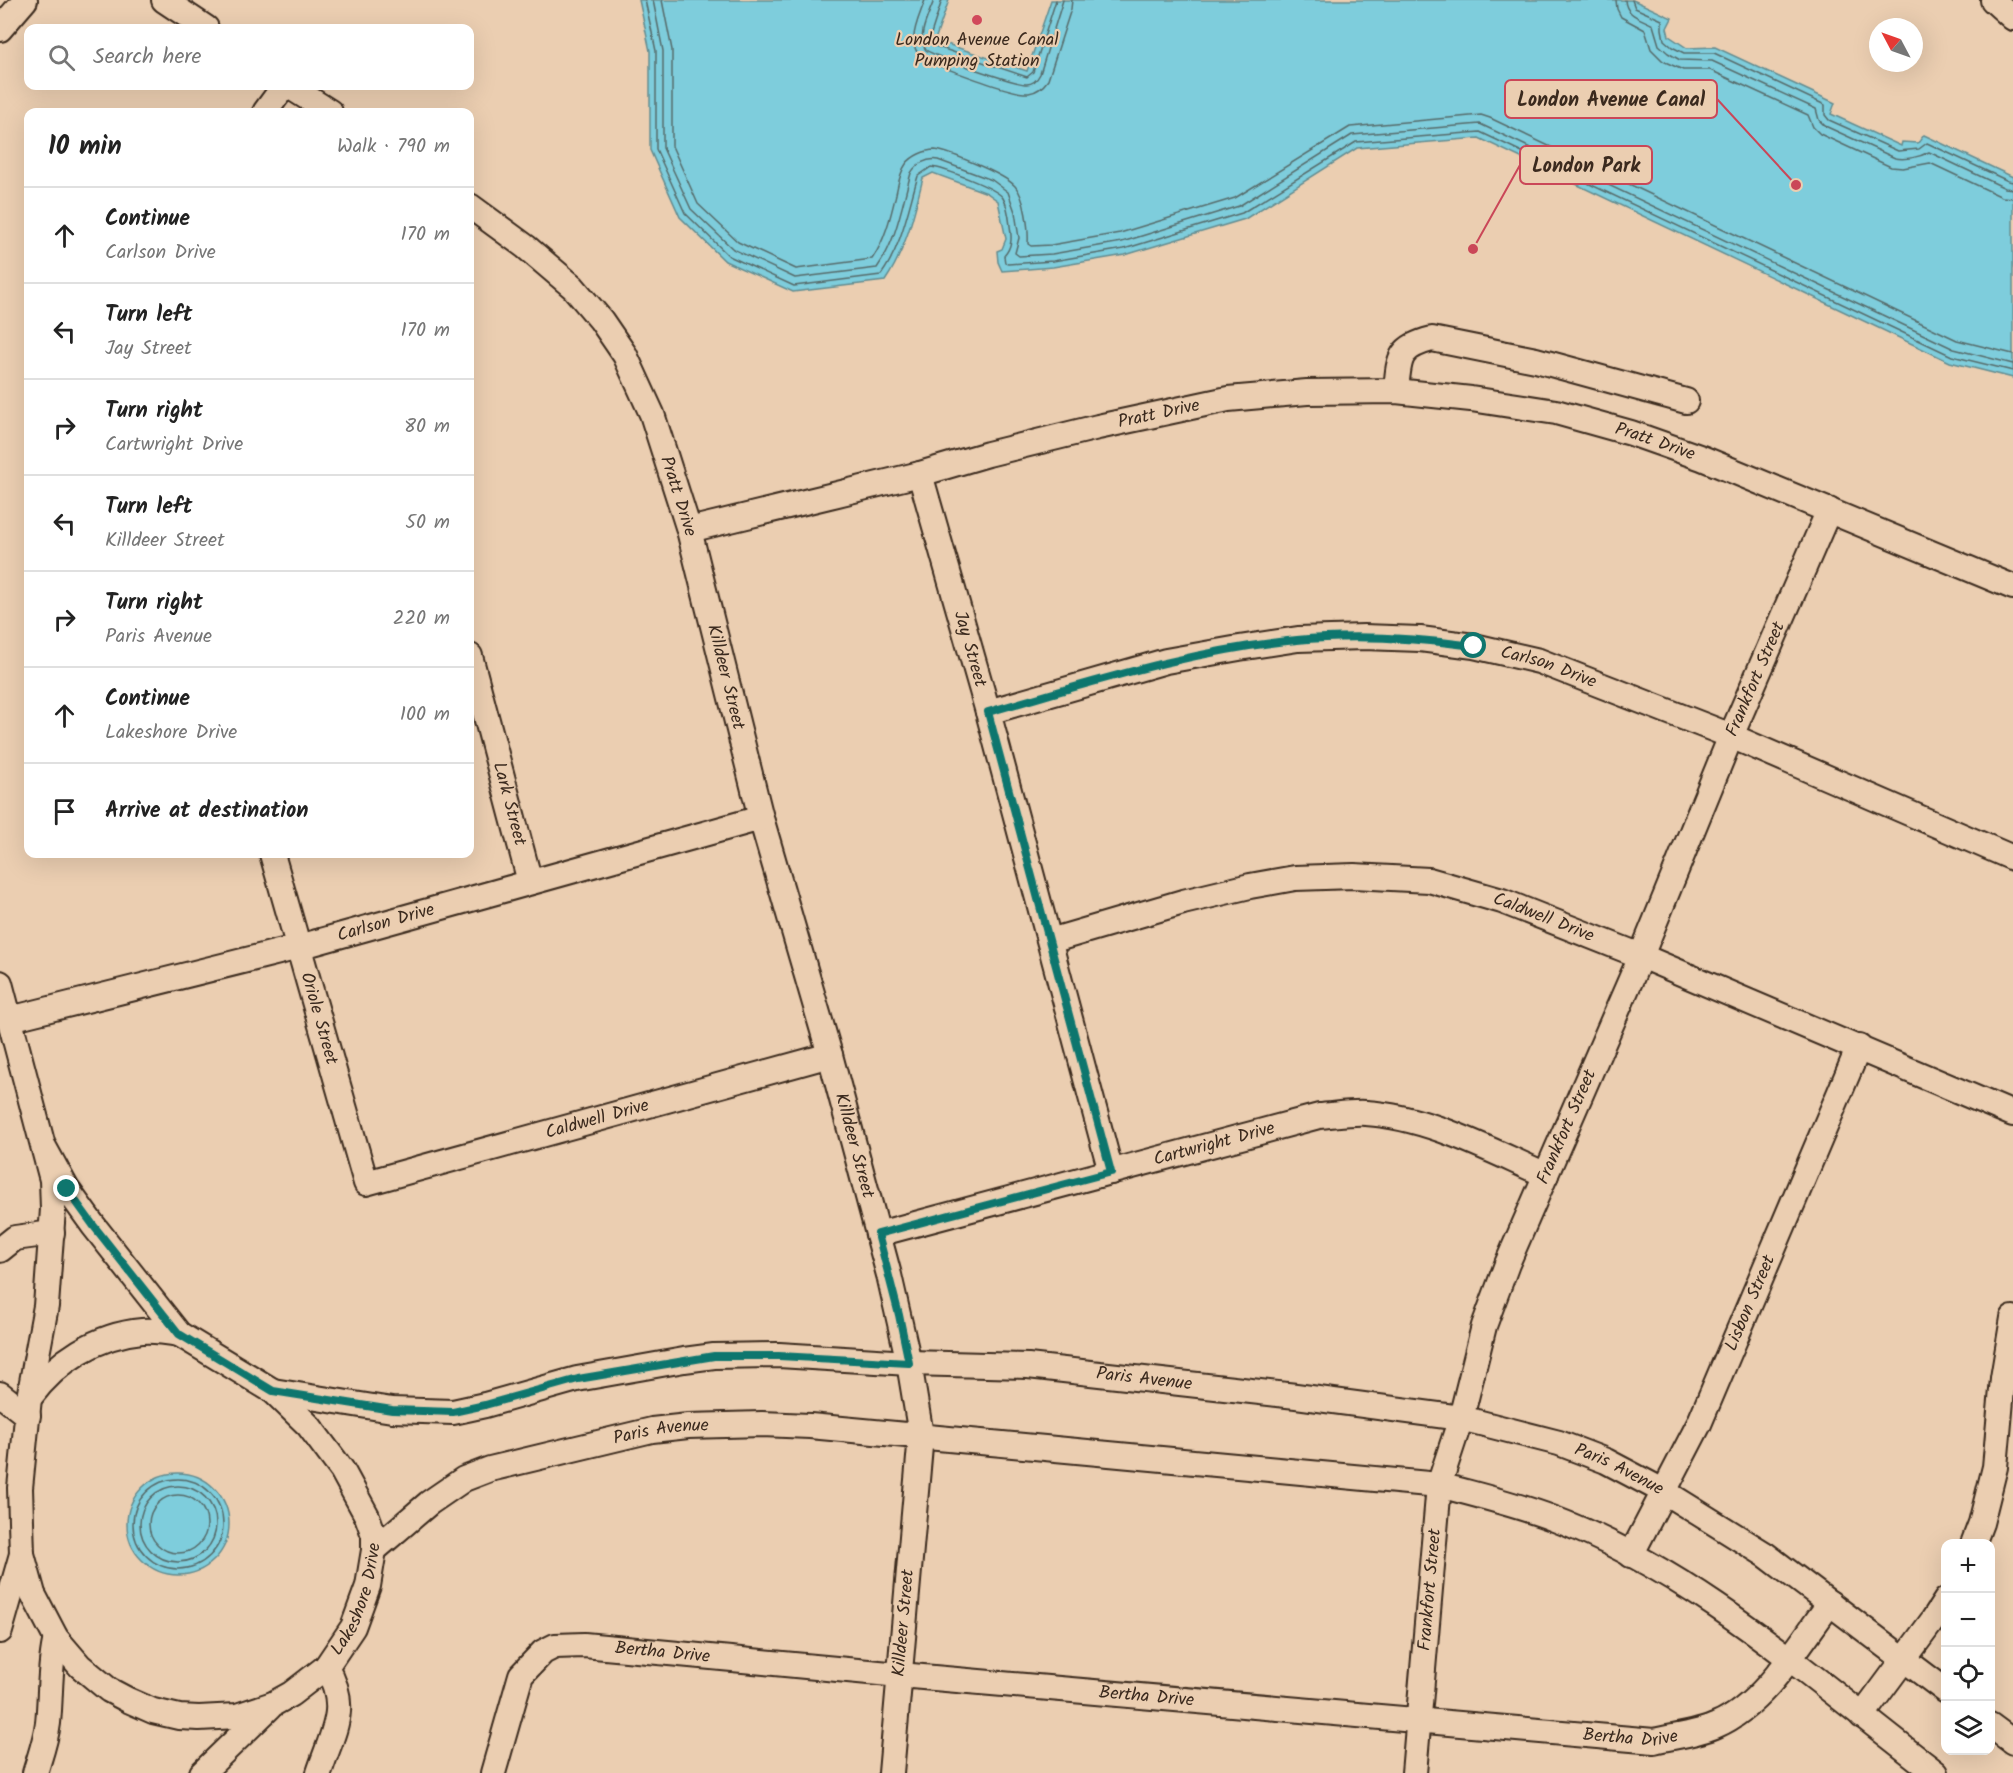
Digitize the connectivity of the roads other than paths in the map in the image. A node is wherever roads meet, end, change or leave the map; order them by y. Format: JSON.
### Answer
{"nodes":[{"id":1,"x":25,"y":0,"type":"edge"},
{"id":2,"x":164,"y":0,"type":"edge"},
{"id":3,"x":1993,"y":0,"type":"edge"},
{"id":4,"x":2013,"y":18,"type":"edge"},
{"id":5,"x":200,"y":24,"type":"edge"},
{"id":6,"x":0,"y":29,"type":"edge"},
{"id":7,"x":281,"y":90,"type":"edge"},
{"id":8,"x":295,"y":90,"type":"edge"},
{"id":9,"x":267,"y":108,"type":"edge"},
{"id":10,"x":324,"y":108,"type":"edge"},
{"id":11,"x":474,"y":217,"type":"edge"},
{"id":12,"x":1396,"y":391,"type":"junction"},
{"id":13,"x":1686,"y":401,"type":"dead end"},
{"id":14,"x":920,"y":474,"type":"junction"},
{"id":15,"x":1830,"y":510,"type":"junction"},
{"id":16,"x":689,"y":530,"type":"junction"},
{"id":17,"x":2013,"y":587,"type":"edge"},
{"id":18,"x":474,"y":671,"type":"edge"},
{"id":19,"x":988,"y":712,"type":"junction"},
{"id":20,"x":1731,"y":736,"type":"junction"},
{"id":21,"x":761,"y":818,"type":"junction"},
{"id":22,"x":273,"y":858,"type":"edge"},
{"id":23,"x":2013,"y":858,"type":"edge"},
{"id":24,"x":530,"y":882,"type":"junction"},
{"id":25,"x":1050,"y":941,"type":"junction"},
{"id":26,"x":299,"y":947,"type":"junction"},
{"id":27,"x":1641,"y":956,"type":"junction"},
{"id":28,"x":0,"y":983,"type":"edge"},
{"id":29,"x":10,"y":1019,"type":"junction"},
{"id":30,"x":1859,"y":1047,"type":"junction"},
{"id":31,"x":830,"y":1055,"type":"junction"},
{"id":32,"x":2013,"y":1114,"type":"edge"},
{"id":33,"x":44,"y":1147,"type":"junction"},
{"id":34,"x":1111,"y":1172,"type":"junction"},
{"id":35,"x":1546,"y":1175,"type":"junction"},
{"id":36,"x":366,"y":1183,"type":"joint"},
{"id":37,"x":52,"y":1233,"type":"junction"},
{"id":38,"x":878,"y":1234,"type":"junction"},
{"id":39,"x":0,"y":1250,"type":"edge"},
{"id":40,"x":2013,"y":1318,"type":"edge"},
{"id":41,"x":179,"y":1334,"type":"junction"},
{"id":42,"x":909,"y":1363,"type":"junction"},
{"id":43,"x":273,"y":1391,"type":"junction"},
{"id":44,"x":0,"y":1394,"type":"edge"},
{"id":45,"x":29,"y":1407,"type":"junction"},
{"id":46,"x":1461,"y":1418,"type":"junction"},
{"id":47,"x":921,"y":1435,"type":"junction"},
{"id":48,"x":1439,"y":1485,"type":"junction"},
{"id":49,"x":1664,"y":1491,"type":"junction"},
{"id":50,"x":1975,"y":1539,"type":"edge"},
{"id":51,"x":374,"y":1550,"type":"junction"},
{"id":52,"x":22,"y":1554,"type":"junction"},
{"id":53,"x":1631,"y":1555,"type":"junction"},
{"id":54,"x":1830,"y":1603,"type":"junction"},
{"id":55,"x":1941,"y":1607,"type":"edge"},
{"id":56,"x":0,"y":1631,"type":"edge"},
{"id":57,"x":56,"y":1638,"type":"junction"},
{"id":58,"x":1788,"y":1659,"type":"junction"},
{"id":59,"x":1905,"y":1660,"type":"junction"},
{"id":60,"x":326,"y":1667,"type":"junction"},
{"id":61,"x":900,"y":1675,"type":"junction"},
{"id":62,"x":1941,"y":1687,"type":"edge"},
{"id":63,"x":273,"y":1704,"type":"junction"},
{"id":64,"x":1862,"y":1716,"type":"junction"},
{"id":65,"x":1419,"y":1720,"type":"junction"},
{"id":66,"x":1995,"y":1729,"type":"edge"},
{"id":67,"x":2013,"y":1742,"type":"edge"},
{"id":68,"x":35,"y":1773,"type":"edge"},
{"id":69,"x":202,"y":1773,"type":"edge"},
{"id":70,"x":319,"y":1773,"type":"edge"},
{"id":71,"x":493,"y":1773,"type":"edge"},
{"id":72,"x":891,"y":1773,"type":"edge"},
{"id":73,"x":1414,"y":1773,"type":"edge"},
{"id":74,"x":1936,"y":1773,"type":"edge"}],
"edges":[{"from":1,"to":6,"type":"street"},
{"from":2,"to":5,"type":"street"},
{"from":3,"to":4,"type":"street"},
{"from":7,"to":9,"type":"street"},
{"from":8,"to":10,"type":"street"},
{"from":11,"to":16,"type":"street","name":"Pratt Drive"},
{"from":12,"to":13,"type":"street"},
{"from":12,"to":14,"type":"street","name":"Pratt Drive"},
{"from":12,"to":15,"type":"street","name":"Pratt Drive"},
{"from":14,"to":16,"type":"street","name":"Pratt Drive"},
{"from":14,"to":19,"type":"street","name":"Jay Street"},
{"from":15,"to":17,"type":"street","name":"Pratt Drive"},
{"from":15,"to":20,"type":"street","name":"Frankfort Street"},
{"from":16,"to":21,"type":"street","name":"Killdeer Street"},
{"from":18,"to":24,"type":"street","name":"Lark Street"},
{"from":19,"to":20,"type":"street","name":"Carlson Drive"},
{"from":19,"to":25,"type":"street","name":"Jay Street"},
{"from":20,"to":23,"type":"street","name":"Carlson Drive"},
{"from":20,"to":27,"type":"street","name":"Frankfort Street"},
{"from":21,"to":24,"type":"street","name":"Carlson Drive"},
{"from":21,"to":31,"type":"street","name":"Killdeer Street"},
{"from":22,"to":26,"type":"street","name":"Oriole Street"},
{"from":24,"to":26,"type":"street","name":"Carlson Drive"},
{"from":25,"to":27,"type":"street","name":"Caldwell Drive"},
{"from":25,"to":34,"type":"street","name":"Jay Street"},
{"from":26,"to":29,"type":"street","name":"Carlson Drive"},
{"from":26,"to":36,"type":"street","name":"Oriole Street"},
{"from":27,"to":30,"type":"street","name":"Caldwell Drive"},
{"from":27,"to":35,"type":"street","name":"Frankfort Street"},
{"from":28,"to":29,"type":"street","name":"Lakeshore Drive"},
{"from":29,"to":33,"type":"street","name":"Lakeshore Drive"},
{"from":30,"to":32,"type":"street","name":"Caldwell Drive"},
{"from":30,"to":49,"type":"street","name":"Lisbon Street"},
{"from":31,"to":36,"type":"street","name":"Caldwell Drive"},
{"from":31,"to":38,"type":"street","name":"Killdeer Street"},
{"from":33,"to":37,"type":"street","name":"Lakeshore Drive"},
{"from":33,"to":41,"type":"street","name":"Lakeshore Drive"},
{"from":34,"to":35,"type":"street","name":"Cartwright Drive"},
{"from":34,"to":38,"type":"street","name":"Cartwright Drive"},
{"from":35,"to":46,"type":"street","name":"Frankfort Street"},
{"from":37,"to":39,"type":"street"},
{"from":37,"to":45,"type":"street","name":"Lakeshore Drive"},
{"from":38,"to":42,"type":"street","name":"Killdeer Street"},
{"from":40,"to":50,"type":"street"},
{"from":41,"to":43,"type":"street","name":"Lakeshore Drive"},
{"from":41,"to":45,"type":"street","name":"Lakeshore Drive"},
{"from":42,"to":43,"type":"street","name":"Paris Avenue"},
{"from":42,"to":46,"type":"street","name":"Paris Avenue"},
{"from":42,"to":47,"type":"street","name":"Killdeer Street"},
{"from":43,"to":51,"type":"street","name":"Lakeshore Drive"},
{"from":44,"to":45,"type":"street"},
{"from":45,"to":52,"type":"street","name":"Lakeshore Drive"},
{"from":46,"to":48,"type":"street","name":"Frankfort Street"},
{"from":46,"to":49,"type":"street","name":"Paris Avenue"},
{"from":47,"to":48,"type":"street","name":"Paris Avenue"},
{"from":47,"to":51,"type":"street","name":"Paris Avenue"},
{"from":47,"to":61,"type":"street","name":"Killdeer Street"},
{"from":48,"to":53,"type":"street","name":"Paris Avenue"},
{"from":48,"to":65,"type":"street","name":"Frankfort Street"},
{"from":49,"to":53,"type":"street","name":"Lisbon Street"},
{"from":49,"to":54,"type":"street","name":"Paris Avenue"},
{"from":51,"to":60,"type":"street","name":"Lakeshore Drive"},
{"from":52,"to":56,"type":"street"},
{"from":52,"to":57,"type":"street","name":"Lakeshore Drive"},
{"from":53,"to":58,"type":"street","name":"Paris Avenue"},
{"from":54,"to":58,"type":"street","name":"Bertha Drive"},
{"from":54,"to":59,"type":"street","name":"Paris Avenue"},
{"from":55,"to":59,"type":"street"},
{"from":57,"to":63,"type":"street","name":"Lakeshore Drive"},
{"from":57,"to":68,"type":"street"},
{"from":58,"to":64,"type":"street","name":"Paris Avenue"},
{"from":58,"to":65,"type":"street","name":"Bertha Drive"},
{"from":59,"to":62,"type":"street","name":"Paris Avenue"},
{"from":59,"to":64,"type":"street"},
{"from":60,"to":63,"type":"street","name":"Lakeshore Drive"},
{"from":60,"to":70,"type":"street"},
{"from":61,"to":65,"type":"street","name":"Bertha Drive"},
{"from":61,"to":71,"type":"street","name":"Bertha Drive"},
{"from":61,"to":72,"type":"street","name":"Killdeer Street"},
{"from":63,"to":69,"type":"street","name":"Lakeshore Drive"},
{"from":64,"to":74,"type":"street","name":"Paris Avenue"},
{"from":65,"to":73,"type":"street","name":"Frankfort Street"},
{"from":66,"to":67,"type":"street"}]}
